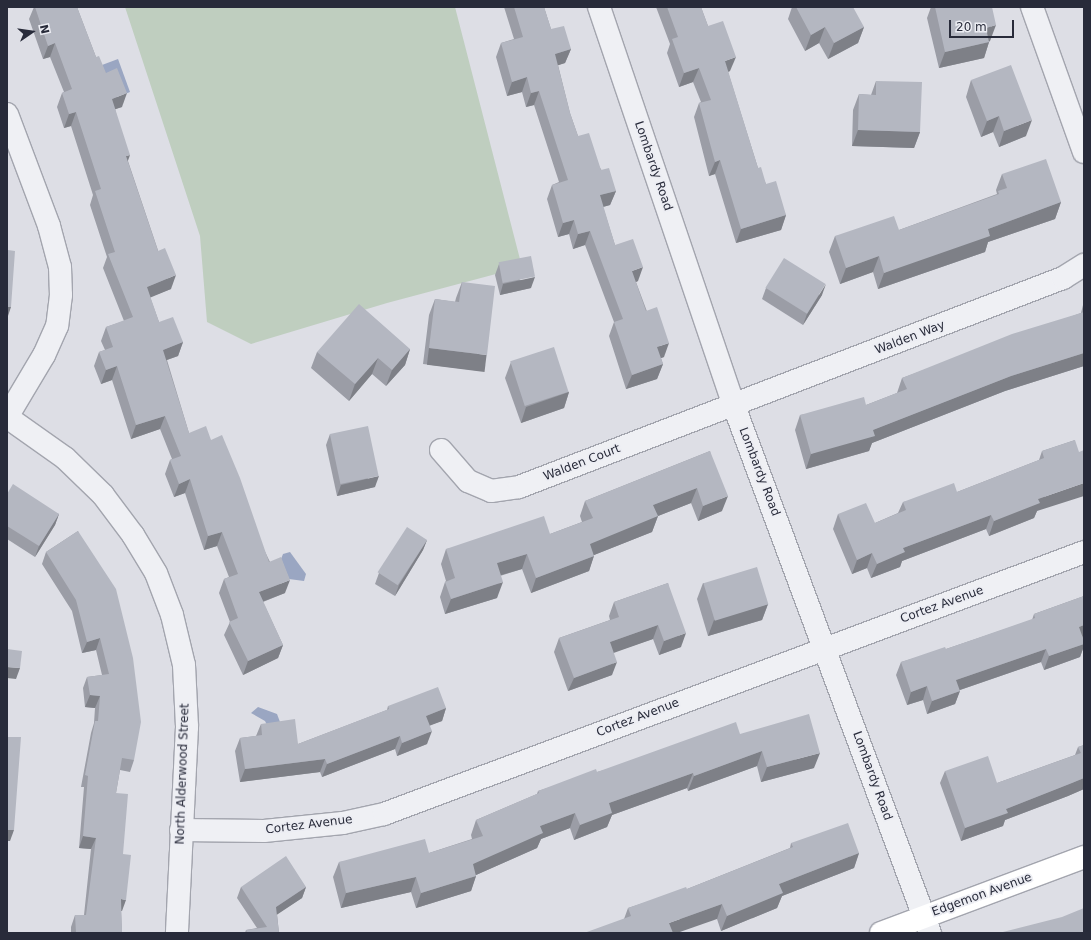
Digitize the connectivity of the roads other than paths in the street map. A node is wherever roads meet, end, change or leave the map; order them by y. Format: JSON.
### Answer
{"nodes":[{"id":1,"x":600,"y":7,"type":"edge"},
{"id":2,"x":1032,"y":7,"type":"edge"},
{"id":3,"x":7,"y":114,"type":"edge"},
{"id":4,"x":1084,"y":152,"type":"edge"},
{"id":5,"x":1084,"y":265,"type":"edge"},
{"id":6,"x":734,"y":406,"type":"junction"},
{"id":7,"x":7,"y":417,"type":"edge"},
{"id":8,"x":441,"y":450,"type":"dead end"},
{"id":9,"x":1084,"y":552,"type":"edge"},
{"id":10,"x":826,"y":648,"type":"junction"},
{"id":11,"x":181,"y":830,"type":"junction"},
{"id":12,"x":1084,"y":857,"type":"edge"},
{"id":13,"x":927,"y":925,"type":"edge"},
{"id":14,"x":177,"y":933,"type":"edge"},
{"id":15,"x":881,"y":933,"type":"edge"}],
"edges":[{"from":1,"to":6,"type":"street","name":"Lombardy Road"},
{"from":2,"to":4,"type":"street"},
{"from":3,"to":7,"type":"street"},
{"from":5,"to":6,"type":"street","name":"Walden Way"},
{"from":6,"to":8,"type":"street","name":"Walden Court"},
{"from":6,"to":10,"type":"street","name":"Lombardy Road"},
{"from":7,"to":11,"type":"street","name":"North Alderwood Street"},
{"from":9,"to":10,"type":"street","name":"Cortez Avenue"},
{"from":10,"to":11,"type":"street","name":"Cortez Avenue"},
{"from":10,"to":13,"type":"street","name":"Lombardy Road"},
{"from":11,"to":14,"type":"street","name":"North Alderwood Street"},
{"from":12,"to":13,"type":"street","name":"Edgemon Avenue"},
{"from":13,"to":15,"type":"street","name":"Edgemon Avenue"}]}
